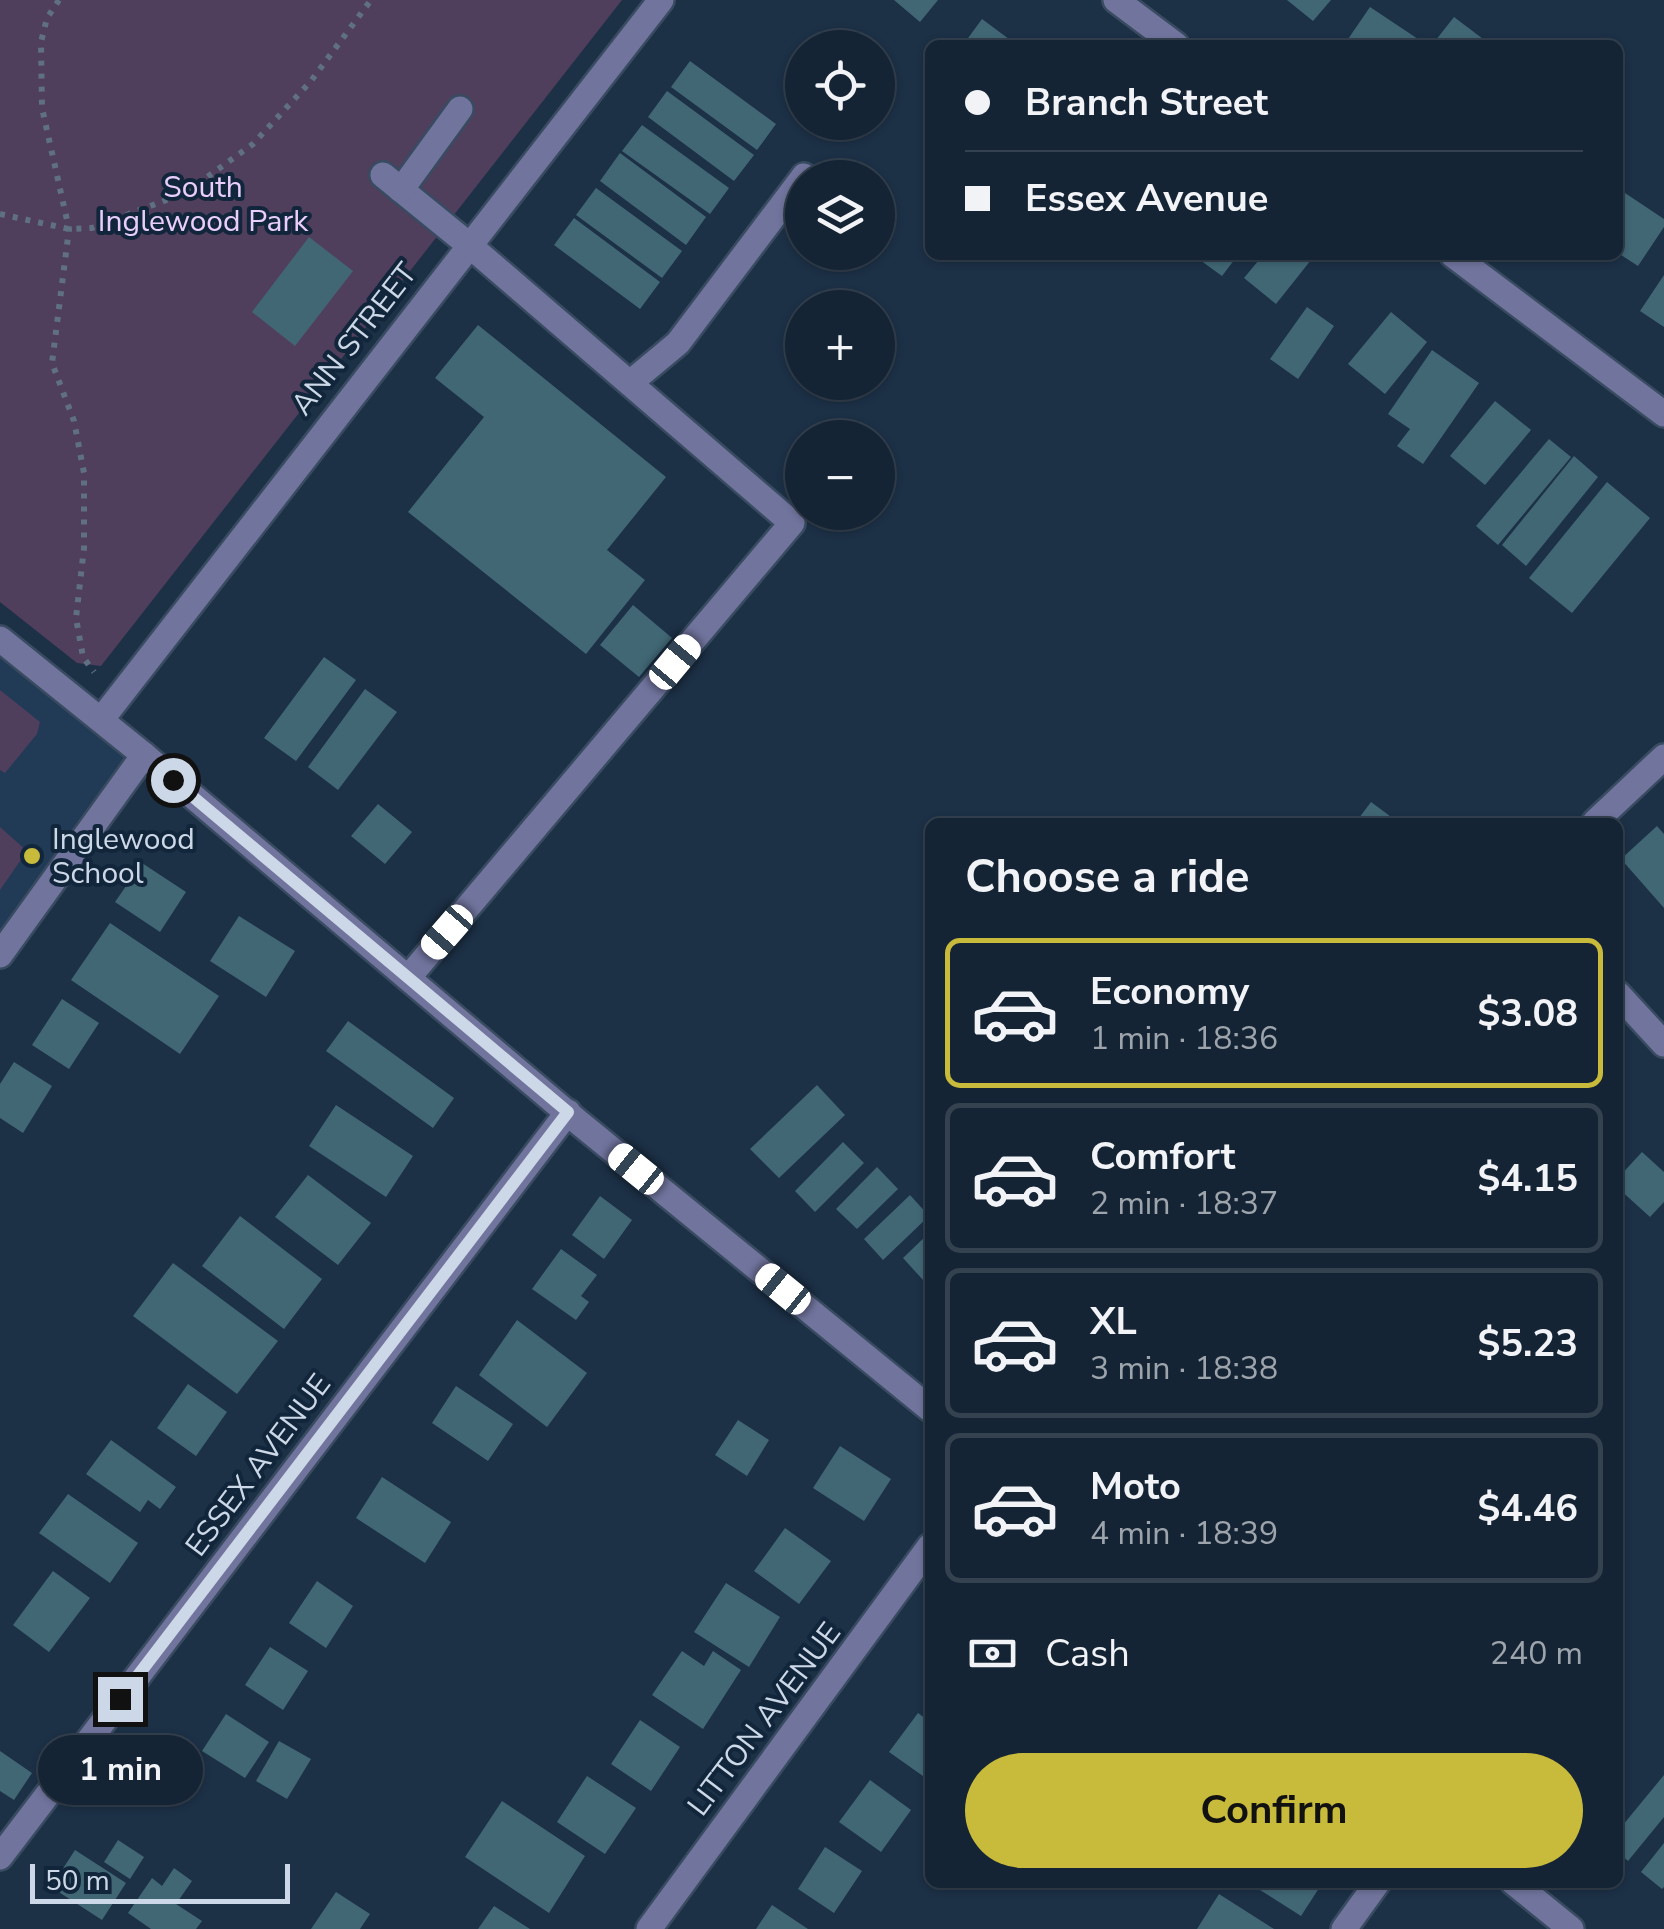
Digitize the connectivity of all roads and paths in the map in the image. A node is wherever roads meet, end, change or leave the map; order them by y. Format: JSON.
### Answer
{"nodes":[{"id":1,"x":59,"y":0,"type":"edge"},
{"id":2,"x":371,"y":0,"type":"edge"},
{"id":3,"x":662,"y":0,"type":"edge"},
{"id":4,"x":1116,"y":0,"type":"edge"},
{"id":5,"x":1169,"y":40,"type":"edge"},
{"id":6,"x":460,"y":110,"type":"dead end"},
{"id":7,"x":785,"y":201,"type":"edge"},
{"id":8,"x":0,"y":214,"type":"edge"},
{"id":9,"x":69,"y":229,"type":"junction"},
{"id":10,"x":468,"y":245,"type":"junction"},
{"id":11,"x":1461,"y":260,"type":"edge"},
{"id":12,"x":630,"y":384,"type":"junction"},
{"id":13,"x":1664,"y":414,"type":"edge"},
{"id":14,"x":0,"y":638,"type":"edge"},
{"id":15,"x":94,"y":672,"type":"dead end"},
{"id":16,"x":101,"y":720,"type":"junction"},
{"id":17,"x":144,"y":755,"type":"junction"},
{"id":18,"x":1664,"y":757,"type":"edge"},
{"id":19,"x":1599,"y":818,"type":"edge"},
{"id":20,"x":0,"y":954,"type":"edge"},
{"id":21,"x":408,"y":978,"type":"junction"},
{"id":22,"x":1623,"y":999,"type":"edge"},
{"id":23,"x":1664,"y":1044,"type":"edge"},
{"id":24,"x":568,"y":1112,"type":"junction"},
{"id":25,"x":925,"y":1405,"type":"edge"},
{"id":26,"x":925,"y":1553,"type":"edge"},
{"id":27,"x":0,"y":1857,"type":"edge"},
{"id":28,"x":1374,"y":1888,"type":"edge"},
{"id":29,"x":1520,"y":1888,"type":"edge"},
{"id":30,"x":649,"y":1929,"type":"edge"},
{"id":31,"x":1344,"y":1929,"type":"edge"},
{"id":32,"x":1571,"y":1929,"type":"edge"}],
"edges":[{"from":1,"to":9,"type":"path"},
{"from":2,"to":9,"type":"path"},
{"from":3,"to":10,"type":"street","name":"ANN STREET"},
{"from":4,"to":5,"type":"street"},
{"from":6,"to":10,"type":"street"},
{"from":7,"to":12,"type":"street"},
{"from":8,"to":9,"type":"path"},
{"from":9,"to":15,"type":"path"},
{"from":10,"to":12,"type":"street"},
{"from":10,"to":16,"type":"street","name":"ANN STREET"},
{"from":11,"to":13,"type":"street"},
{"from":12,"to":21,"type":"street"},
{"from":14,"to":16,"type":"street"},
{"from":16,"to":17,"type":"street"},
{"from":17,"to":20,"type":"street"},
{"from":17,"to":21,"type":"street"},
{"from":18,"to":19,"type":"street"},
{"from":21,"to":24,"type":"street"},
{"from":22,"to":23,"type":"street"},
{"from":24,"to":25,"type":"street"},
{"from":24,"to":27,"type":"street","name":"ESSEX AVENUE"},
{"from":26,"to":30,"type":"street","name":"LITTON AVENUE"},
{"from":28,"to":31,"type":"street"},
{"from":29,"to":32,"type":"street"}]}
